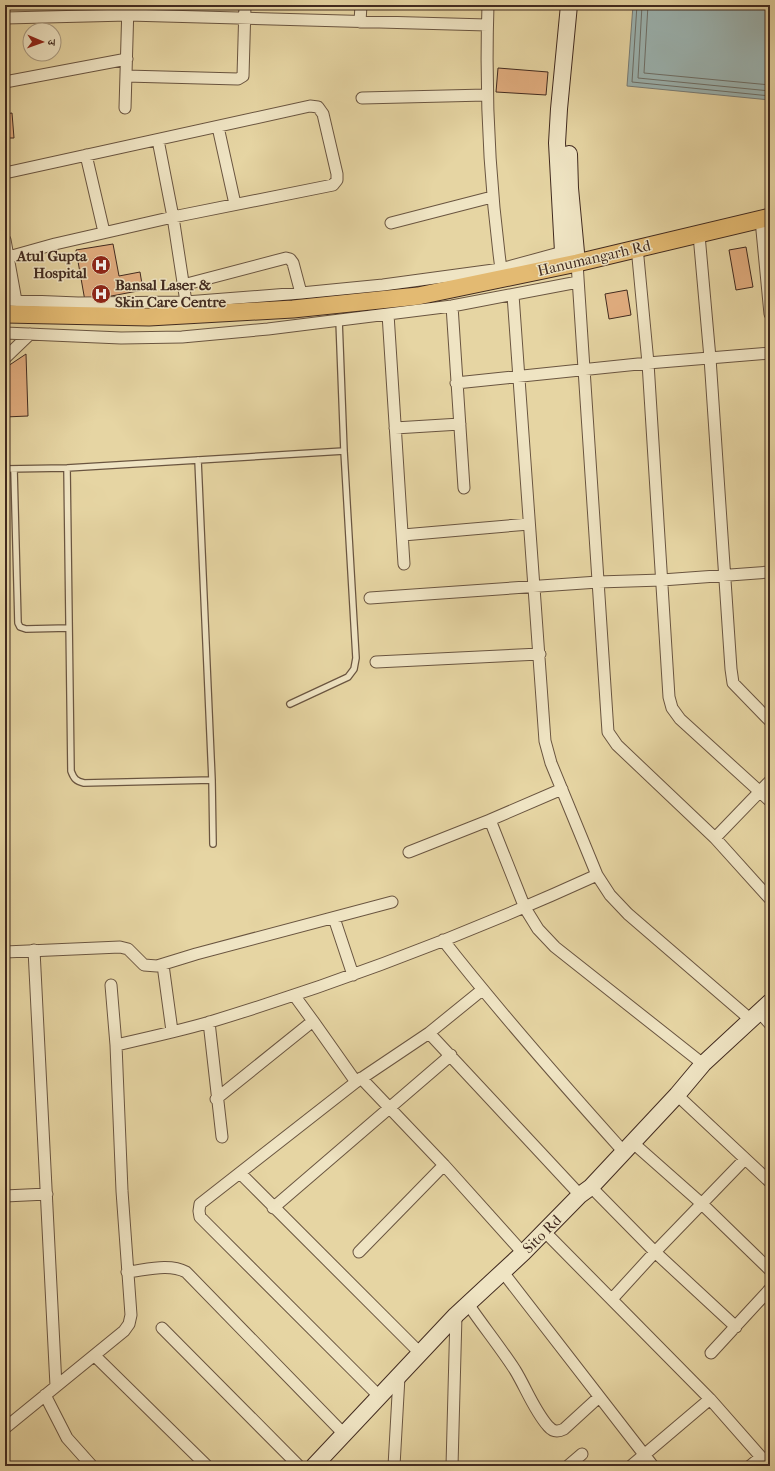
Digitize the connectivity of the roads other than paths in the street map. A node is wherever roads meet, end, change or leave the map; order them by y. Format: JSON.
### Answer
{"nodes":[{"id":1,"x":245,"y":5,"type":"edge"},
{"id":2,"x":361,"y":5,"type":"edge"},
{"id":3,"x":488,"y":5,"type":"edge"},
{"id":4,"x":569,"y":5,"type":"edge"},
{"id":5,"x":580,"y":5,"type":"edge"},
{"id":6,"x":128,"y":10,"type":"edge"},
{"id":7,"x":5,"y":18,"type":"edge"},
{"id":8,"x":244,"y":19,"type":"junction"},
{"id":9,"x":360,"y":22,"type":"junction"},
{"id":10,"x":487,"y":25,"type":"junction"},
{"id":11,"x":127,"y":59,"type":"junction"},
{"id":12,"x":126,"y":76,"type":"junction"},
{"id":13,"x":5,"y":82,"type":"edge"},
{"id":14,"x":486,"y":95,"type":"junction"},
{"id":15,"x":362,"y":98,"type":"dead end"},
{"id":16,"x":125,"y":108,"type":"dead end"},
{"id":17,"x":218,"y":127,"type":"junction"},
{"id":18,"x":158,"y":140,"type":"junction"},
{"id":19,"x":86,"y":155,"type":"junction"},
{"id":20,"x":5,"y":173,"type":"edge"},
{"id":21,"x":492,"y":198,"type":"junction"},
{"id":22,"x":235,"y":204,"type":"junction"},
{"id":23,"x":173,"y":217,"type":"junction"},
{"id":24,"x":765,"y":218,"type":"edge"},
{"id":25,"x":391,"y":223,"type":"dead end"},
{"id":26,"x":104,"y":232,"type":"junction"},
{"id":27,"x":699,"y":234,"type":"junction"},
{"id":28,"x":5,"y":240,"type":"edge"},
{"id":29,"x":636,"y":247,"type":"junction"},
{"id":30,"x":7,"y":257,"type":"edge"},
{"id":31,"x":570,"y":257,"type":"junction"},
{"id":32,"x":501,"y":269,"type":"junction"},
{"id":33,"x":578,"y":282,"type":"junction"},
{"id":34,"x":184,"y":285,"type":"junction"},
{"id":35,"x":301,"y":293,"type":"junction"},
{"id":36,"x":513,"y":295,"type":"junction"},
{"id":37,"x":11,"y":300,"type":"edge"},
{"id":38,"x":186,"y":302,"type":"junction"},
{"id":39,"x":452,"y":306,"type":"junction"},
{"id":40,"x":5,"y":314,"type":"edge"},
{"id":41,"x":388,"y":314,"type":"junction"},
{"id":42,"x":770,"y":314,"type":"edge"},
{"id":43,"x":339,"y":320,"type":"junction"},
{"id":44,"x":5,"y":333,"type":"edge"},
{"id":45,"x":30,"y":334,"type":"junction"},
{"id":46,"x":770,"y":353,"type":"edge"},
{"id":47,"x":5,"y":358,"type":"edge"},
{"id":48,"x":710,"y":358,"type":"junction"},
{"id":49,"x":648,"y":363,"type":"junction"},
{"id":50,"x":584,"y":370,"type":"junction"},
{"id":51,"x":519,"y":376,"type":"junction"},
{"id":52,"x":456,"y":382,"type":"junction"},
{"id":53,"x":460,"y":424,"type":"junction"},
{"id":54,"x":396,"y":428,"type":"junction"},
{"id":55,"x":344,"y":451,"type":"junction"},
{"id":56,"x":198,"y":460,"type":"junction"},
{"id":57,"x":66,"y":468,"type":"junction"},
{"id":58,"x":5,"y":469,"type":"edge"},
{"id":59,"x":14,"y":469,"type":"junction"},
{"id":60,"x":464,"y":488,"type":"dead end"},
{"id":61,"x":529,"y":524,"type":"junction"},
{"id":62,"x":403,"y":535,"type":"junction"},
{"id":63,"x":404,"y":564,"type":"dead end"},
{"id":64,"x":770,"y":572,"type":"edge"},
{"id":65,"x":725,"y":576,"type":"junction"},
{"id":66,"x":662,"y":580,"type":"junction"},
{"id":67,"x":598,"y":582,"type":"junction"},
{"id":68,"x":535,"y":586,"type":"junction"},
{"id":69,"x":370,"y":598,"type":"dead end"},
{"id":70,"x":69,"y":628,"type":"junction"},
{"id":71,"x":540,"y":654,"type":"junction"},
{"id":72,"x":376,"y":662,"type":"dead end"},
{"id":73,"x":290,"y":704,"type":"dead end"},
{"id":74,"x":770,"y":721,"type":"edge"},
{"id":75,"x":212,"y":780,"type":"junction"},
{"id":76,"x":770,"y":781,"type":"edge"},
{"id":77,"x":562,"y":789,"type":"junction"},
{"id":78,"x":760,"y":790,"type":"junction"},
{"id":79,"x":770,"y":801,"type":"edge"},
{"id":80,"x":490,"y":820,"type":"junction"},
{"id":81,"x":716,"y":838,"type":"junction"},
{"id":82,"x":213,"y":844,"type":"dead end"},
{"id":83,"x":409,"y":852,"type":"dead end"},
{"id":84,"x":598,"y":875,"type":"junction"},
{"id":85,"x":770,"y":899,"type":"edge"},
{"id":86,"x":392,"y":902,"type":"dead end"},
{"id":87,"x":525,"y":908,"type":"junction"},
{"id":88,"x":334,"y":918,"type":"junction"},
{"id":89,"x":444,"y":940,"type":"junction"},
{"id":90,"x":34,"y":950,"type":"junction"},
{"id":91,"x":5,"y":952,"type":"edge"},
{"id":92,"x":163,"y":965,"type":"junction"},
{"id":93,"x":353,"y":975,"type":"junction"},
{"id":94,"x":111,"y":985,"type":"dead end"},
{"id":95,"x":482,"y":990,"type":"junction"},
{"id":96,"x":294,"y":995,"type":"junction"},
{"id":97,"x":763,"y":1015,"type":"edge"},
{"id":98,"x":313,"y":1021,"type":"junction"},
{"id":99,"x":209,"y":1022,"type":"junction"},
{"id":100,"x":172,"y":1031,"type":"junction"},
{"id":101,"x":429,"y":1033,"type":"junction"},
{"id":102,"x":116,"y":1046,"type":"junction"},
{"id":103,"x":451,"y":1056,"type":"junction"},
{"id":104,"x":703,"y":1064,"type":"junction"},
{"id":105,"x":358,"y":1080,"type":"junction"},
{"id":106,"x":677,"y":1095,"type":"junction"},
{"id":107,"x":216,"y":1100,"type":"junction"},
{"id":108,"x":390,"y":1107,"type":"junction"},
{"id":109,"x":222,"y":1137,"type":"dead end"},
{"id":110,"x":628,"y":1146,"type":"junction"},
{"id":111,"x":744,"y":1160,"type":"junction"},
{"id":112,"x":444,"y":1165,"type":"junction"},
{"id":113,"x":241,"y":1174,"type":"junction"},
{"id":114,"x":770,"y":1182,"type":"edge"},
{"id":115,"x":586,"y":1191,"type":"junction"},
{"id":116,"x":47,"y":1194,"type":"junction"},
{"id":117,"x":5,"y":1196,"type":"edge"},
{"id":118,"x":701,"y":1203,"type":"junction"},
{"id":119,"x":273,"y":1208,"type":"junction"},
{"id":120,"x":544,"y":1231,"type":"junction"},
{"id":121,"x":359,"y":1252,"type":"dead end"},
{"id":122,"x":655,"y":1252,"type":"junction"},
{"id":123,"x":523,"y":1253,"type":"junction"},
{"id":124,"x":770,"y":1270,"type":"edge"},
{"id":125,"x":502,"y":1271,"type":"junction"},
{"id":126,"x":127,"y":1272,"type":"junction"},
{"id":127,"x":770,"y":1289,"type":"edge"},
{"id":128,"x":612,"y":1299,"type":"junction"},
{"id":129,"x":462,"y":1310,"type":"junction"},
{"id":130,"x":736,"y":1327,"type":"junction"},
{"id":131,"x":162,"y":1328,"type":"dead end"},
{"id":132,"x":711,"y":1353,"type":"dead end"},
{"id":133,"x":421,"y":1354,"type":"junction"},
{"id":134,"x":95,"y":1356,"type":"junction"},
{"id":135,"x":399,"y":1377,"type":"junction"},
{"id":136,"x":56,"y":1386,"type":"junction"},
{"id":137,"x":45,"y":1395,"type":"junction"},
{"id":138,"x":380,"y":1397,"type":"junction"},
{"id":139,"x":599,"y":1397,"type":"junction"},
{"id":140,"x":710,"y":1399,"type":"junction"},
{"id":141,"x":5,"y":1428,"type":"edge"},
{"id":142,"x":343,"y":1433,"type":"junction"},
{"id":143,"x":582,"y":1454,"type":"dead end"},
{"id":144,"x":644,"y":1455,"type":"junction"},
{"id":145,"x":761,"y":1457,"type":"junction"},
{"id":146,"x":92,"y":1466,"type":"edge"},
{"id":147,"x":206,"y":1466,"type":"edge"},
{"id":148,"x":299,"y":1466,"type":"edge"},
{"id":149,"x":314,"y":1466,"type":"edge"},
{"id":150,"x":394,"y":1466,"type":"edge"},
{"id":151,"x":452,"y":1466,"type":"edge"},
{"id":152,"x":568,"y":1466,"type":"edge"},
{"id":153,"x":632,"y":1466,"type":"edge"},
{"id":154,"x":653,"y":1466,"type":"edge"},
{"id":155,"x":750,"y":1466,"type":"edge"},
{"id":156,"x":769,"y":1466,"type":"edge"}],
"edges":[{"from":1,"to":8,"type":"street"},
{"from":2,"to":9,"type":"street"},
{"from":3,"to":10,"type":"street"},
{"from":4,"to":31,"type":"main road"},
{"from":5,"to":31,"type":"main road"},
{"from":6,"to":7,"type":"street"},
{"from":6,"to":8,"type":"street"},
{"from":6,"to":11,"type":"street"},
{"from":8,"to":9,"type":"street"},
{"from":8,"to":12,"type":"street"},
{"from":9,"to":10,"type":"street"},
{"from":10,"to":14,"type":"street"},
{"from":11,"to":12,"type":"street"},
{"from":11,"to":13,"type":"street"},
{"from":12,"to":16,"type":"street"},
{"from":14,"to":15,"type":"street"},
{"from":14,"to":21,"type":"street"},
{"from":17,"to":18,"type":"street"},
{"from":17,"to":22,"type":"street"},
{"from":17,"to":22,"type":"street"},
{"from":18,"to":19,"type":"street"},
{"from":18,"to":23,"type":"street"},
{"from":19,"to":20,"type":"street"},
{"from":19,"to":26,"type":"street"},
{"from":21,"to":25,"type":"street"},
{"from":21,"to":32,"type":"street"},
{"from":22,"to":23,"type":"street"},
{"from":23,"to":26,"type":"street"},
{"from":23,"to":34,"type":"street"},
{"from":24,"to":27,"type":"main road","name":"Hanumangarh Rd"},
{"from":24,"to":42,"type":"street"},
{"from":26,"to":30,"type":"street"},
{"from":27,"to":29,"type":"main road","name":"Hanumangarh Rd"},
{"from":27,"to":48,"type":"street"},
{"from":28,"to":30,"type":"street"},
{"from":29,"to":31,"type":"main road","name":"Hanumangarh Rd"},
{"from":29,"to":49,"type":"street"},
{"from":30,"to":37,"type":"street"},
{"from":31,"to":32,"type":"street"},
{"from":31,"to":33,"type":"street"},
{"from":31,"to":40,"type":"main road","name":"Hanumangarh Rd"},
{"from":32,"to":35,"type":"street"},
{"from":33,"to":36,"type":"street"},
{"from":33,"to":50,"type":"street"},
{"from":34,"to":35,"type":"street"},
{"from":34,"to":38,"type":"street"},
{"from":35,"to":38,"type":"street"},
{"from":36,"to":39,"type":"street"},
{"from":36,"to":51,"type":"street"},
{"from":37,"to":38,"type":"street"},
{"from":39,"to":41,"type":"street"},
{"from":39,"to":52,"type":"street"},
{"from":41,"to":43,"type":"street"},
{"from":41,"to":54,"type":"street"},
{"from":43,"to":45,"type":"street"},
{"from":43,"to":55,"type":"lane"},
{"from":44,"to":45,"type":"street"},
{"from":45,"to":47,"type":"street"},
{"from":46,"to":48,"type":"street"},
{"from":48,"to":49,"type":"street"},
{"from":48,"to":65,"type":"street"},
{"from":49,"to":50,"type":"street"},
{"from":49,"to":66,"type":"street"},
{"from":50,"to":51,"type":"street"},
{"from":50,"to":67,"type":"street"},
{"from":51,"to":52,"type":"street"},
{"from":51,"to":61,"type":"street"},
{"from":52,"to":53,"type":"street"},
{"from":53,"to":54,"type":"street"},
{"from":53,"to":60,"type":"street"},
{"from":54,"to":62,"type":"street"},
{"from":55,"to":56,"type":"lane"},
{"from":55,"to":73,"type":"lane"},
{"from":56,"to":57,"type":"lane"},
{"from":56,"to":75,"type":"lane"},
{"from":57,"to":59,"type":"lane"},
{"from":57,"to":70,"type":"lane"},
{"from":58,"to":59,"type":"lane"},
{"from":59,"to":70,"type":"lane"},
{"from":61,"to":62,"type":"street"},
{"from":61,"to":68,"type":"street"},
{"from":62,"to":63,"type":"street"},
{"from":64,"to":65,"type":"street"},
{"from":65,"to":66,"type":"street"},
{"from":65,"to":74,"type":"street"},
{"from":66,"to":67,"type":"street"},
{"from":66,"to":78,"type":"street"},
{"from":67,"to":68,"type":"street"},
{"from":67,"to":81,"type":"street"},
{"from":68,"to":69,"type":"street"},
{"from":68,"to":71,"type":"street"},
{"from":70,"to":75,"type":"lane"},
{"from":71,"to":72,"type":"street"},
{"from":71,"to":77,"type":"street"},
{"from":75,"to":82,"type":"lane"},
{"from":76,"to":78,"type":"street"},
{"from":77,"to":80,"type":"street"},
{"from":77,"to":84,"type":"street"},
{"from":78,"to":79,"type":"street"},
{"from":78,"to":81,"type":"street"},
{"from":80,"to":83,"type":"street"},
{"from":80,"to":87,"type":"street"},
{"from":81,"to":85,"type":"street"},
{"from":84,"to":87,"type":"street"},
{"from":84,"to":97,"type":"street"},
{"from":86,"to":88,"type":"street"},
{"from":87,"to":89,"type":"street"},
{"from":87,"to":104,"type":"street"},
{"from":88,"to":92,"type":"street"},
{"from":88,"to":93,"type":"street"},
{"from":89,"to":93,"type":"street"},
{"from":89,"to":95,"type":"street"},
{"from":90,"to":91,"type":"street"},
{"from":90,"to":92,"type":"street"},
{"from":90,"to":116,"type":"street"},
{"from":92,"to":100,"type":"street"},
{"from":93,"to":96,"type":"street"},
{"from":94,"to":102,"type":"street"},
{"from":95,"to":101,"type":"street"},
{"from":95,"to":110,"type":"street"},
{"from":96,"to":98,"type":"street"},
{"from":96,"to":99,"type":"street"},
{"from":97,"to":104,"type":"main road","name":"Sito Rd"},
{"from":98,"to":105,"type":"street"},
{"from":98,"to":107,"type":"street"},
{"from":99,"to":100,"type":"street"},
{"from":99,"to":107,"type":"street"},
{"from":100,"to":102,"type":"street"},
{"from":101,"to":103,"type":"street"},
{"from":101,"to":105,"type":"street"},
{"from":102,"to":126,"type":"street"},
{"from":103,"to":108,"type":"street"},
{"from":103,"to":115,"type":"street"},
{"from":104,"to":106,"type":"main road","name":"Sito Rd"},
{"from":105,"to":108,"type":"street"},
{"from":105,"to":113,"type":"street"},
{"from":106,"to":110,"type":"main road","name":"Sito Rd"},
{"from":106,"to":111,"type":"street"},
{"from":107,"to":109,"type":"street"},
{"from":108,"to":112,"type":"street"},
{"from":108,"to":119,"type":"street"},
{"from":110,"to":115,"type":"main road","name":"Sito Rd"},
{"from":110,"to":118,"type":"street"},
{"from":111,"to":114,"type":"street"},
{"from":111,"to":118,"type":"street"},
{"from":112,"to":121,"type":"street"},
{"from":112,"to":123,"type":"street"},
{"from":113,"to":119,"type":"street"},
{"from":113,"to":138,"type":"street"},
{"from":115,"to":120,"type":"main road","name":"Sito Rd"},
{"from":115,"to":122,"type":"street"},
{"from":116,"to":117,"type":"street"},
{"from":116,"to":136,"type":"street"},
{"from":118,"to":122,"type":"street"},
{"from":118,"to":124,"type":"street"},
{"from":119,"to":133,"type":"street"},
{"from":120,"to":123,"type":"main road","name":"Sito Rd"},
{"from":120,"to":128,"type":"street"},
{"from":122,"to":128,"type":"street"},
{"from":122,"to":130,"type":"street"},
{"from":123,"to":125,"type":"main road","name":"Sito Rd"},
{"from":125,"to":129,"type":"main road","name":"Sito Rd"},
{"from":125,"to":139,"type":"street"},
{"from":126,"to":134,"type":"street"},
{"from":126,"to":142,"type":"street"},
{"from":127,"to":130,"type":"street"},
{"from":128,"to":140,"type":"street"},
{"from":129,"to":133,"type":"main road","name":"Sito Rd"},
{"from":129,"to":139,"type":"street"},
{"from":129,"to":151,"type":"street"},
{"from":130,"to":132,"type":"street"},
{"from":131,"to":148,"type":"street"},
{"from":133,"to":135,"type":"main road","name":"Sito Rd"},
{"from":134,"to":136,"type":"street"},
{"from":134,"to":147,"type":"street"},
{"from":135,"to":138,"type":"main road","name":"Sito Rd"},
{"from":135,"to":150,"type":"street"},
{"from":136,"to":137,"type":"street"},
{"from":137,"to":141,"type":"street"},
{"from":137,"to":146,"type":"street"},
{"from":138,"to":142,"type":"main road","name":"Sito Rd"},
{"from":139,"to":144,"type":"street"},
{"from":140,"to":144,"type":"street"},
{"from":140,"to":145,"type":"street"},
{"from":142,"to":149,"type":"main road","name":"Sito Rd"},
{"from":143,"to":152,"type":"street"},
{"from":144,"to":153,"type":"street"},
{"from":144,"to":154,"type":"street"},
{"from":145,"to":155,"type":"street"},
{"from":145,"to":156,"type":"street"}]}
